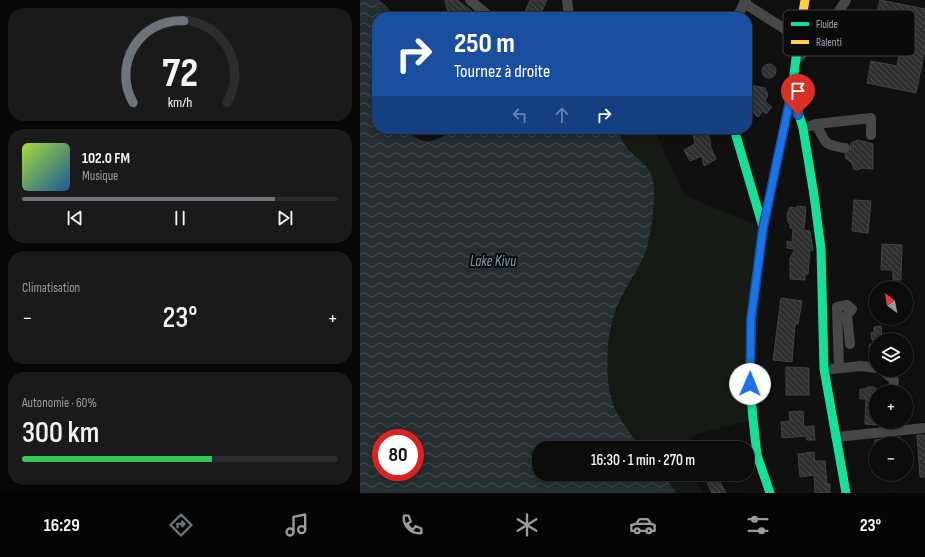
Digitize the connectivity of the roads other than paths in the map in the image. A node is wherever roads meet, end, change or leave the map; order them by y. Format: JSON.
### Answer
{"nodes":[{"id":1,"x":470,"y":0,"type":"edge"},
{"id":2,"x":567,"y":0,"type":"edge"},
{"id":3,"x":805,"y":0,"type":"edge"},
{"id":4,"x":846,"y":0,"type":"edge"},
{"id":5,"x":745,"y":2,"type":"edge"},
{"id":6,"x":804,"y":10,"type":"edge"},
{"id":7,"x":840,"y":10,"type":"edge"},
{"id":8,"x":484,"y":12,"type":"edge"},
{"id":9,"x":568,"y":12,"type":"edge"},
{"id":10,"x":740,"y":12,"type":"edge"},
{"id":11,"x":783,"y":28,"type":"edge"},
{"id":12,"x":796,"y":56,"type":"edge"},
{"id":13,"x":800,"y":56,"type":"edge"},
{"id":14,"x":795,"y":61,"type":"junction"},
{"id":15,"x":792,"y":90,"type":"junction"},
{"id":16,"x":816,"y":124,"type":"junction"},
{"id":17,"x":803,"y":128,"type":"junction"},
{"id":18,"x":735,"y":134,"type":"edge"},
{"id":19,"x":871,"y":135,"type":"dead end"},
{"id":20,"x":845,"y":148,"type":"dead end"},
{"id":21,"x":763,"y":228,"type":"junction"},
{"id":22,"x":850,"y":344,"type":"dead end"},
{"id":23,"x":869,"y":367,"type":"edge"},
{"id":24,"x":838,"y":368,"type":"junction"},
{"id":25,"x":824,"y":369,"type":"junction"},
{"id":26,"x":925,"y":428,"type":"edge"},
{"id":27,"x":836,"y":437,"type":"junction"},
{"id":28,"x":770,"y":493,"type":"edge"},
{"id":29,"x":846,"y":493,"type":"edge"}],
"edges":[{"from":1,"to":8,"type":"street"},
{"from":2,"to":9,"type":"street"},
{"from":3,"to":6,"type":"main road"},
{"from":4,"to":7,"type":"street"},
{"from":5,"to":10,"type":"street"},
{"from":5,"to":11,"type":"street"},
{"from":12,"to":14,"type":"main road"},
{"from":13,"to":14,"type":"street"},
{"from":14,"to":15,"type":"main road"},
{"from":15,"to":17,"type":"main road"},
{"from":15,"to":21,"type":"main road"},
{"from":16,"to":17,"type":"street"},
{"from":16,"to":19,"type":"street"},
{"from":16,"to":20,"type":"street"},
{"from":17,"to":25,"type":"main road"},
{"from":18,"to":21,"type":"main road"},
{"from":21,"to":28,"type":"main road"},
{"from":22,"to":24,"type":"street"},
{"from":23,"to":24,"type":"street"},
{"from":24,"to":25,"type":"street"},
{"from":25,"to":27,"type":"main road"},
{"from":26,"to":27,"type":"street"},
{"from":27,"to":29,"type":"main road"}]}
